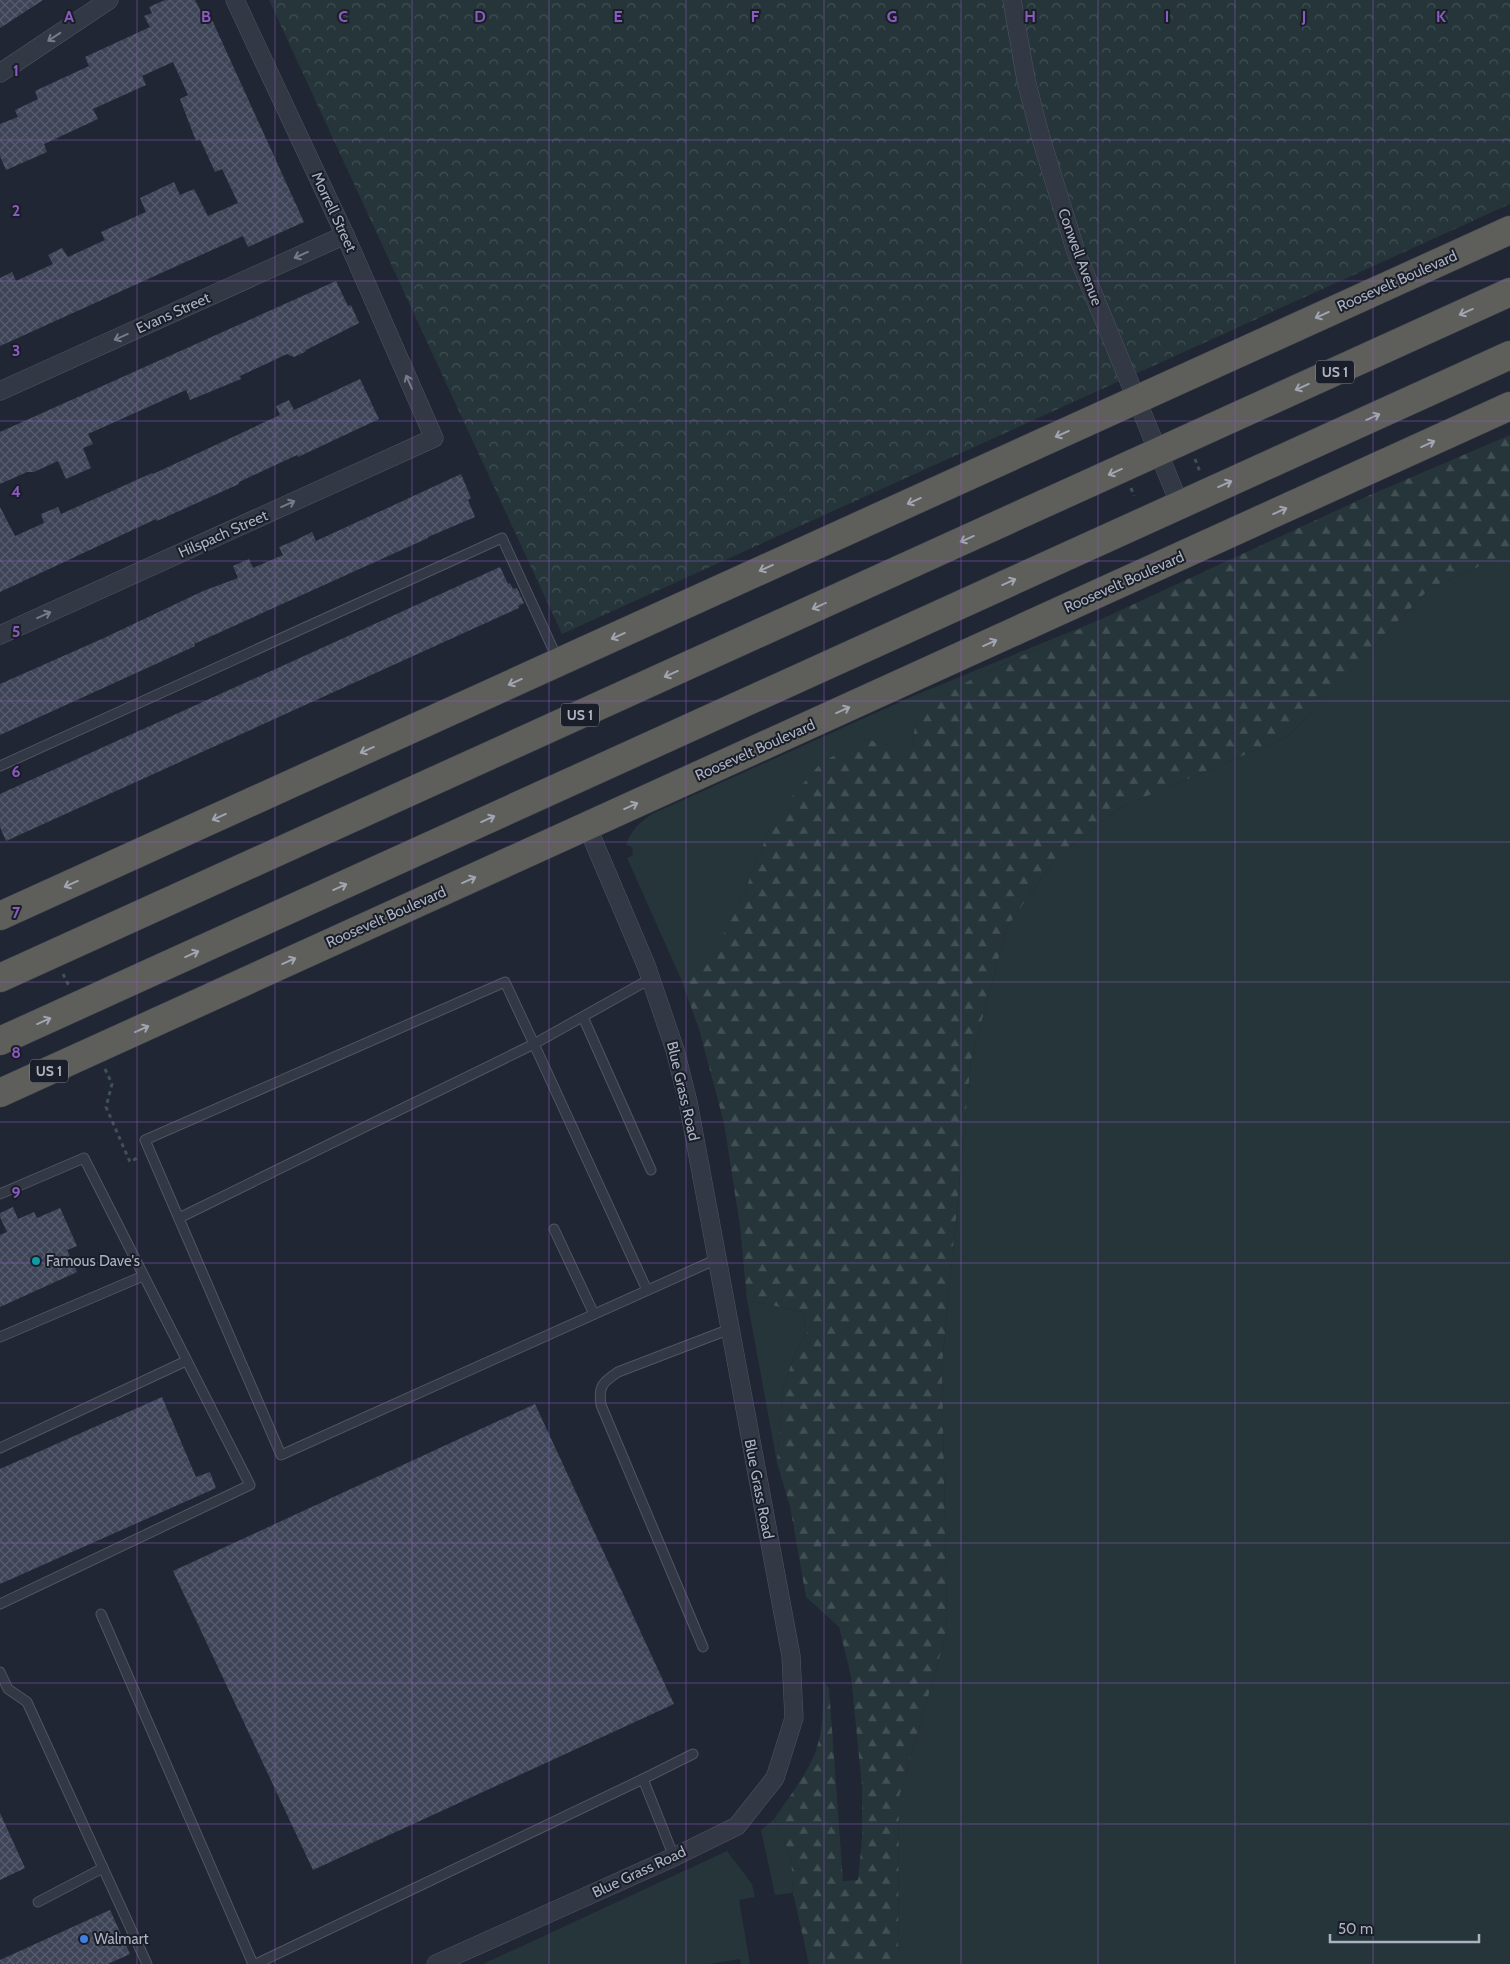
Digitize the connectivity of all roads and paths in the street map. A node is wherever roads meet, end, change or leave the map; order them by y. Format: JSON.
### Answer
{"nodes":[{"id":1,"x":109,"y":0,"type":"edge"},
{"id":2,"x":235,"y":0,"type":"edge"},
{"id":3,"x":1012,"y":0,"type":"edge"},
{"id":4,"x":0,"y":73,"type":"edge"},
{"id":5,"x":1510,"y":230,"type":"edge"},
{"id":6,"x":345,"y":235,"type":"junction"},
{"id":7,"x":1510,"y":245,"type":"edge"},
{"id":8,"x":1446,"y":259,"type":"junction"},
{"id":9,"x":1510,"y":292,"type":"edge"},
{"id":10,"x":1510,"y":355,"type":"edge"},
{"id":11,"x":0,"y":391,"type":"edge"},
{"id":12,"x":1138,"y":399,"type":"junction"},
{"id":13,"x":1510,"y":406,"type":"edge"},
{"id":14,"x":429,"y":427,"type":"joint"},
{"id":15,"x":1159,"y":452,"type":"junction"},
{"id":16,"x":1193,"y":454,"type":"dead end"},
{"id":17,"x":1201,"y":475,"type":"dead end"},
{"id":18,"x":1180,"y":505,"type":"junction"},
{"id":19,"x":0,"y":635,"type":"edge"},
{"id":20,"x":559,"y":662,"type":"junction"},
{"id":21,"x":0,"y":766,"type":"edge"},
{"id":22,"x":587,"y":826,"type":"junction"},
{"id":23,"x":2,"y":910,"type":"edge"},
{"id":24,"x":60,"y":969,"type":"dead end"},
{"id":25,"x":0,"y":978,"type":"edge"},
{"id":26,"x":650,"y":979,"type":"junction"},
{"id":27,"x":70,"y":990,"type":"dead end"},
{"id":28,"x":583,"y":1017,"type":"junction"},
{"id":29,"x":0,"y":1041,"type":"edge"},
{"id":30,"x":534,"y":1044,"type":"junction"},
{"id":31,"x":104,"y":1066,"type":"dead end"},
{"id":32,"x":0,"y":1093,"type":"edge"},
{"id":33,"x":137,"y":1158,"type":"dead end"},
{"id":34,"x":651,"y":1170,"type":"dead end"},
{"id":35,"x":0,"y":1194,"type":"edge"},
{"id":36,"x":178,"y":1218,"type":"junction"},
{"id":37,"x":554,"y":1229,"type":"dead end"},
{"id":38,"x":717,"y":1259,"type":"junction"},
{"id":39,"x":143,"y":1276,"type":"junction"},
{"id":40,"x":647,"y":1290,"type":"junction"},
{"id":41,"x":594,"y":1314,"type":"junction"},
{"id":42,"x":730,"y":1329,"type":"junction"},
{"id":43,"x":0,"y":1337,"type":"edge"},
{"id":44,"x":186,"y":1360,"type":"junction"},
{"id":45,"x":0,"y":1448,"type":"edge"},
{"id":46,"x":0,"y":1604,"type":"edge"},
{"id":47,"x":101,"y":1614,"type":"dead end"},
{"id":48,"x":703,"y":1647,"type":"dead end"},
{"id":49,"x":0,"y":1672,"type":"edge"},
{"id":50,"x":4,"y":1691,"type":"edge"},
{"id":51,"x":693,"y":1754,"type":"dead end"},
{"id":52,"x":643,"y":1779,"type":"junction"},
{"id":53,"x":674,"y":1857,"type":"junction"},
{"id":54,"x":103,"y":1868,"type":"junction"},
{"id":55,"x":38,"y":1902,"type":"dead end"},
{"id":56,"x":147,"y":1964,"type":"edge"},
{"id":57,"x":255,"y":1964,"type":"edge"},
{"id":58,"x":436,"y":1964,"type":"edge"}],
"edges":[{"from":1,"to":4,"type":"street","one_way":true},
{"from":2,"to":6,"type":"street","name":"Morrell Street"},
{"from":3,"to":12,"type":"street","name":"Conwell Avenue"},
{"from":5,"to":8,"type":"highway","name":"Roosevelt Boulevard"},
{"from":6,"to":11,"type":"street","name":"Evans Street","one_way":true},
{"from":14,"to":6,"type":"street","name":"Morrell Street","one_way":true},
{"from":7,"to":8,"type":"highway"},
{"from":8,"to":12,"type":"highway","name":"Roosevelt Boulevard","one_way":true},
{"from":9,"to":15,"type":"highway","number":"US 1","one_way":true},
{"from":18,"to":10,"type":"highway","one_way":true},
{"from":12,"to":15,"type":"street","name":"Conwell Avenue"},
{"from":12,"to":20,"type":"highway","name":"Roosevelt Boulevard","one_way":true},
{"from":22,"to":13,"type":"highway","name":"Roosevelt Boulevard","number":"US 1","one_way":true},
{"from":19,"to":14,"type":"street","name":"Hilspach Street","one_way":true},
{"from":15,"to":18,"type":"street","name":"Conwell Avenue"},
{"from":15,"to":25,"type":"highway","number":"US 1","one_way":true},
{"from":16,"to":17,"type":"path"},
{"from":29,"to":18,"type":"highway","one_way":true},
{"from":20,"to":21,"type":"lane"},
{"from":20,"to":23,"type":"highway","name":"Roosevelt Boulevard","one_way":true},
{"from":22,"to":26,"type":"street","name":"Blue Grass Road"},
{"from":32,"to":22,"type":"highway","name":"Roosevelt Boulevard","number":"US 1","one_way":true},
{"from":24,"to":27,"type":"path"},
{"from":26,"to":28,"type":"lane"},
{"from":26,"to":38,"type":"street","name":"Blue Grass Road"},
{"from":28,"to":30,"type":"lane"},
{"from":28,"to":34,"type":"lane"},
{"from":30,"to":36,"type":"lane"},
{"from":30,"to":36,"type":"lane"},
{"from":30,"to":40,"type":"lane"},
{"from":31,"to":33,"type":"path"},
{"from":35,"to":39,"type":"lane"},
{"from":36,"to":41,"type":"lane"},
{"from":37,"to":41,"type":"lane"},
{"from":38,"to":40,"type":"lane"},
{"from":38,"to":42,"type":"street","name":"Blue Grass Road"},
{"from":39,"to":43,"type":"lane"},
{"from":39,"to":44,"type":"lane"},
{"from":40,"to":41,"type":"lane"},
{"from":42,"to":48,"type":"lane"},
{"from":42,"to":53,"type":"street","name":"Blue Grass Road"},
{"from":44,"to":45,"type":"lane"},
{"from":44,"to":46,"type":"lane"},
{"from":47,"to":57,"type":"lane"},
{"from":49,"to":50,"type":"lane"},
{"from":50,"to":54,"type":"lane"},
{"from":51,"to":52,"type":"lane"},
{"from":52,"to":53,"type":"lane"},
{"from":52,"to":57,"type":"lane"},
{"from":53,"to":58,"type":"street","name":"Blue Grass Road"},
{"from":54,"to":55,"type":"lane"},
{"from":54,"to":56,"type":"lane"}]}
